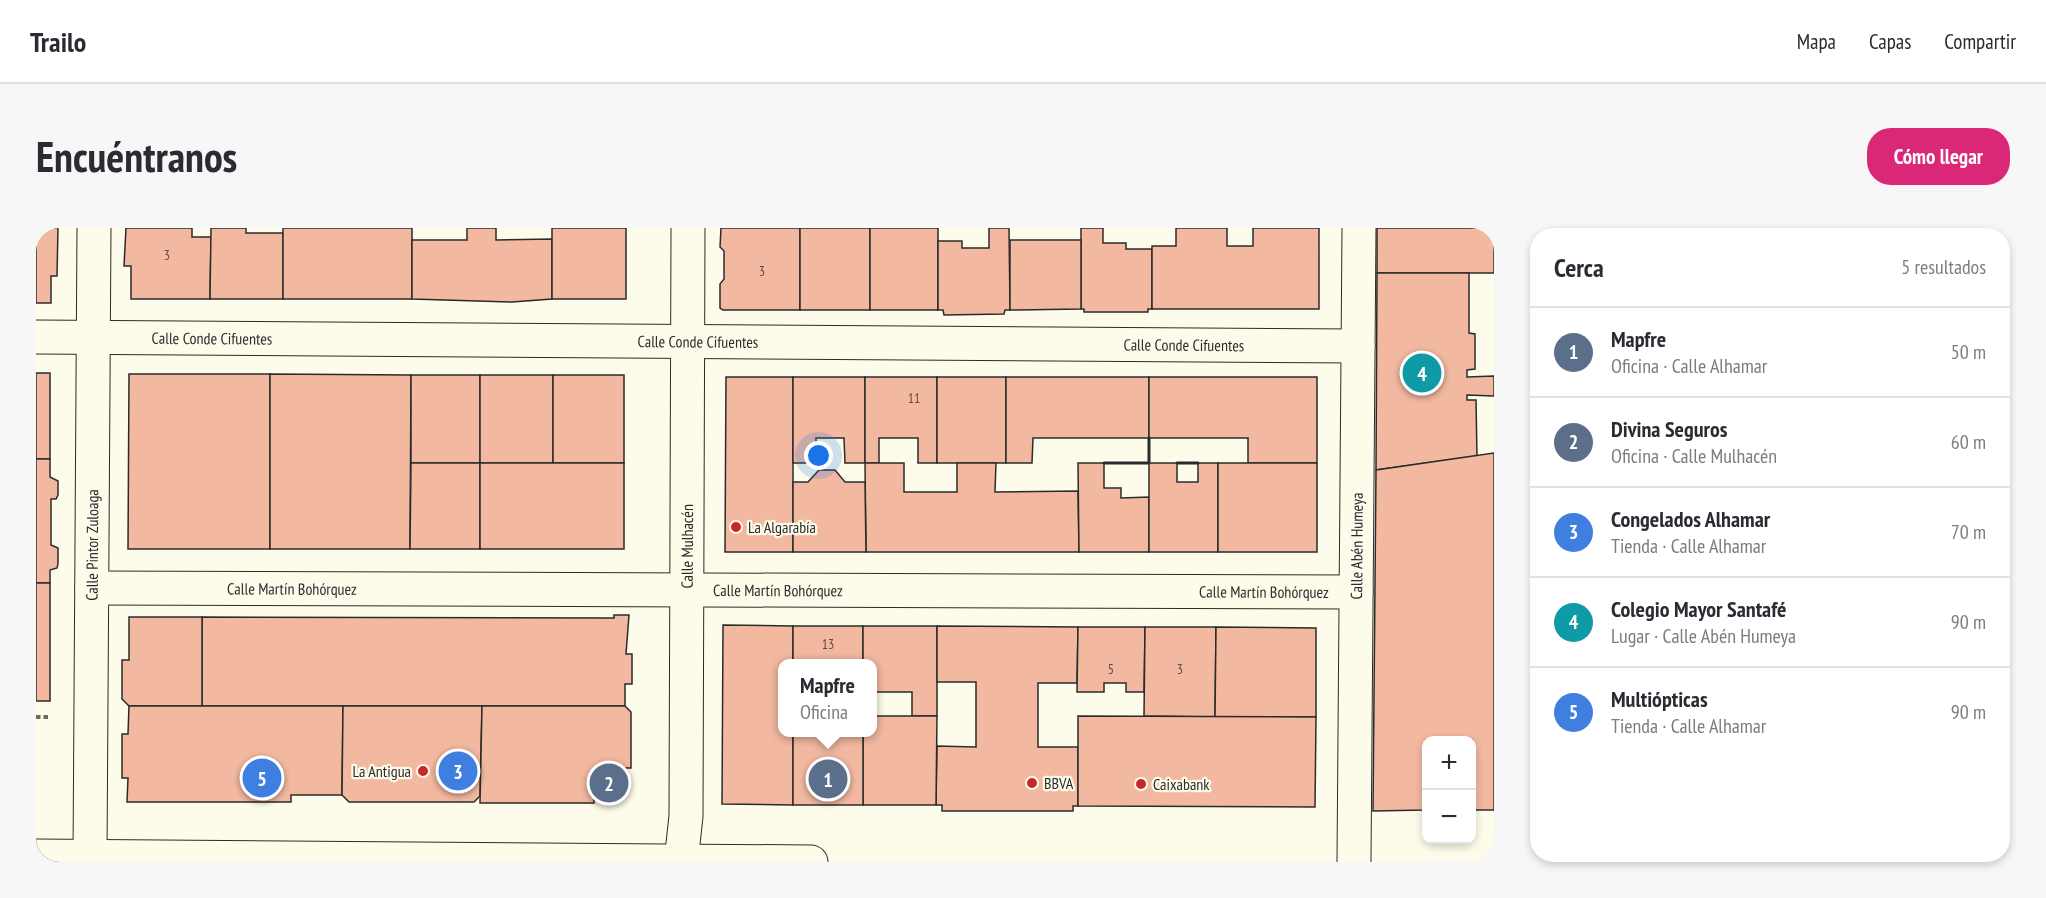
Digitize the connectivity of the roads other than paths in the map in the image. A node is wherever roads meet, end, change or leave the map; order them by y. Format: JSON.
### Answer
{"nodes":[{"id":1,"x":94,"y":228,"type":"edge"},
{"id":2,"x":688,"y":228,"type":"edge"},
{"id":3,"x":1359,"y":228,"type":"edge"},
{"id":4,"x":36,"y":337,"type":"edge"},
{"id":5,"x":93,"y":338,"type":"junction"},
{"id":6,"x":688,"y":341,"type":"junction"},
{"id":7,"x":1358,"y":346,"type":"junction"},
{"id":8,"x":92,"y":588,"type":"junction"},
{"id":9,"x":686,"y":590,"type":"junction"},
{"id":10,"x":1356,"y":592,"type":"junction"},
{"id":11,"x":36,"y":856,"type":"edge"},
{"id":12,"x":90,"y":859,"type":"edge"},
{"id":13,"x":681,"y":862,"type":"edge"},
{"id":14,"x":811,"y":862,"type":"edge"},
{"id":15,"x":1354,"y":862,"type":"edge"}],
"edges":[{"from":1,"to":5,"type":"street","name":"Calle Pintor Zuloaga"},
{"from":2,"to":6,"type":"street","name":"Calle Mulhacén"},
{"from":3,"to":7,"type":"street","name":"Calle Abén Humeya"},
{"from":4,"to":5,"type":"street","name":"Calle Conde Cifuentes"},
{"from":5,"to":6,"type":"street","name":"Calle Conde Cifuentes"},
{"from":5,"to":8,"type":"street","name":"Calle Pintor Zuloaga"},
{"from":6,"to":7,"type":"street","name":"Calle Conde Cifuentes"},
{"from":6,"to":9,"type":"street","name":"Calle Mulhacén"},
{"from":7,"to":10,"type":"street","name":"Calle Abén Humeya"},
{"from":8,"to":9,"type":"street","name":"Calle Martín Bohórquez"},
{"from":8,"to":12,"type":"street","name":"Calle Pintor Zuloaga"},
{"from":9,"to":10,"type":"street","name":"Calle Martín Bohórquez"},
{"from":9,"to":13,"type":"street","name":"Calle Mulhacén"},
{"from":10,"to":15,"type":"street","name":"Calle Abén Humeya"},
{"from":11,"to":12,"type":"street"},
{"from":12,"to":13,"type":"street"},
{"from":13,"to":14,"type":"street"}]}
